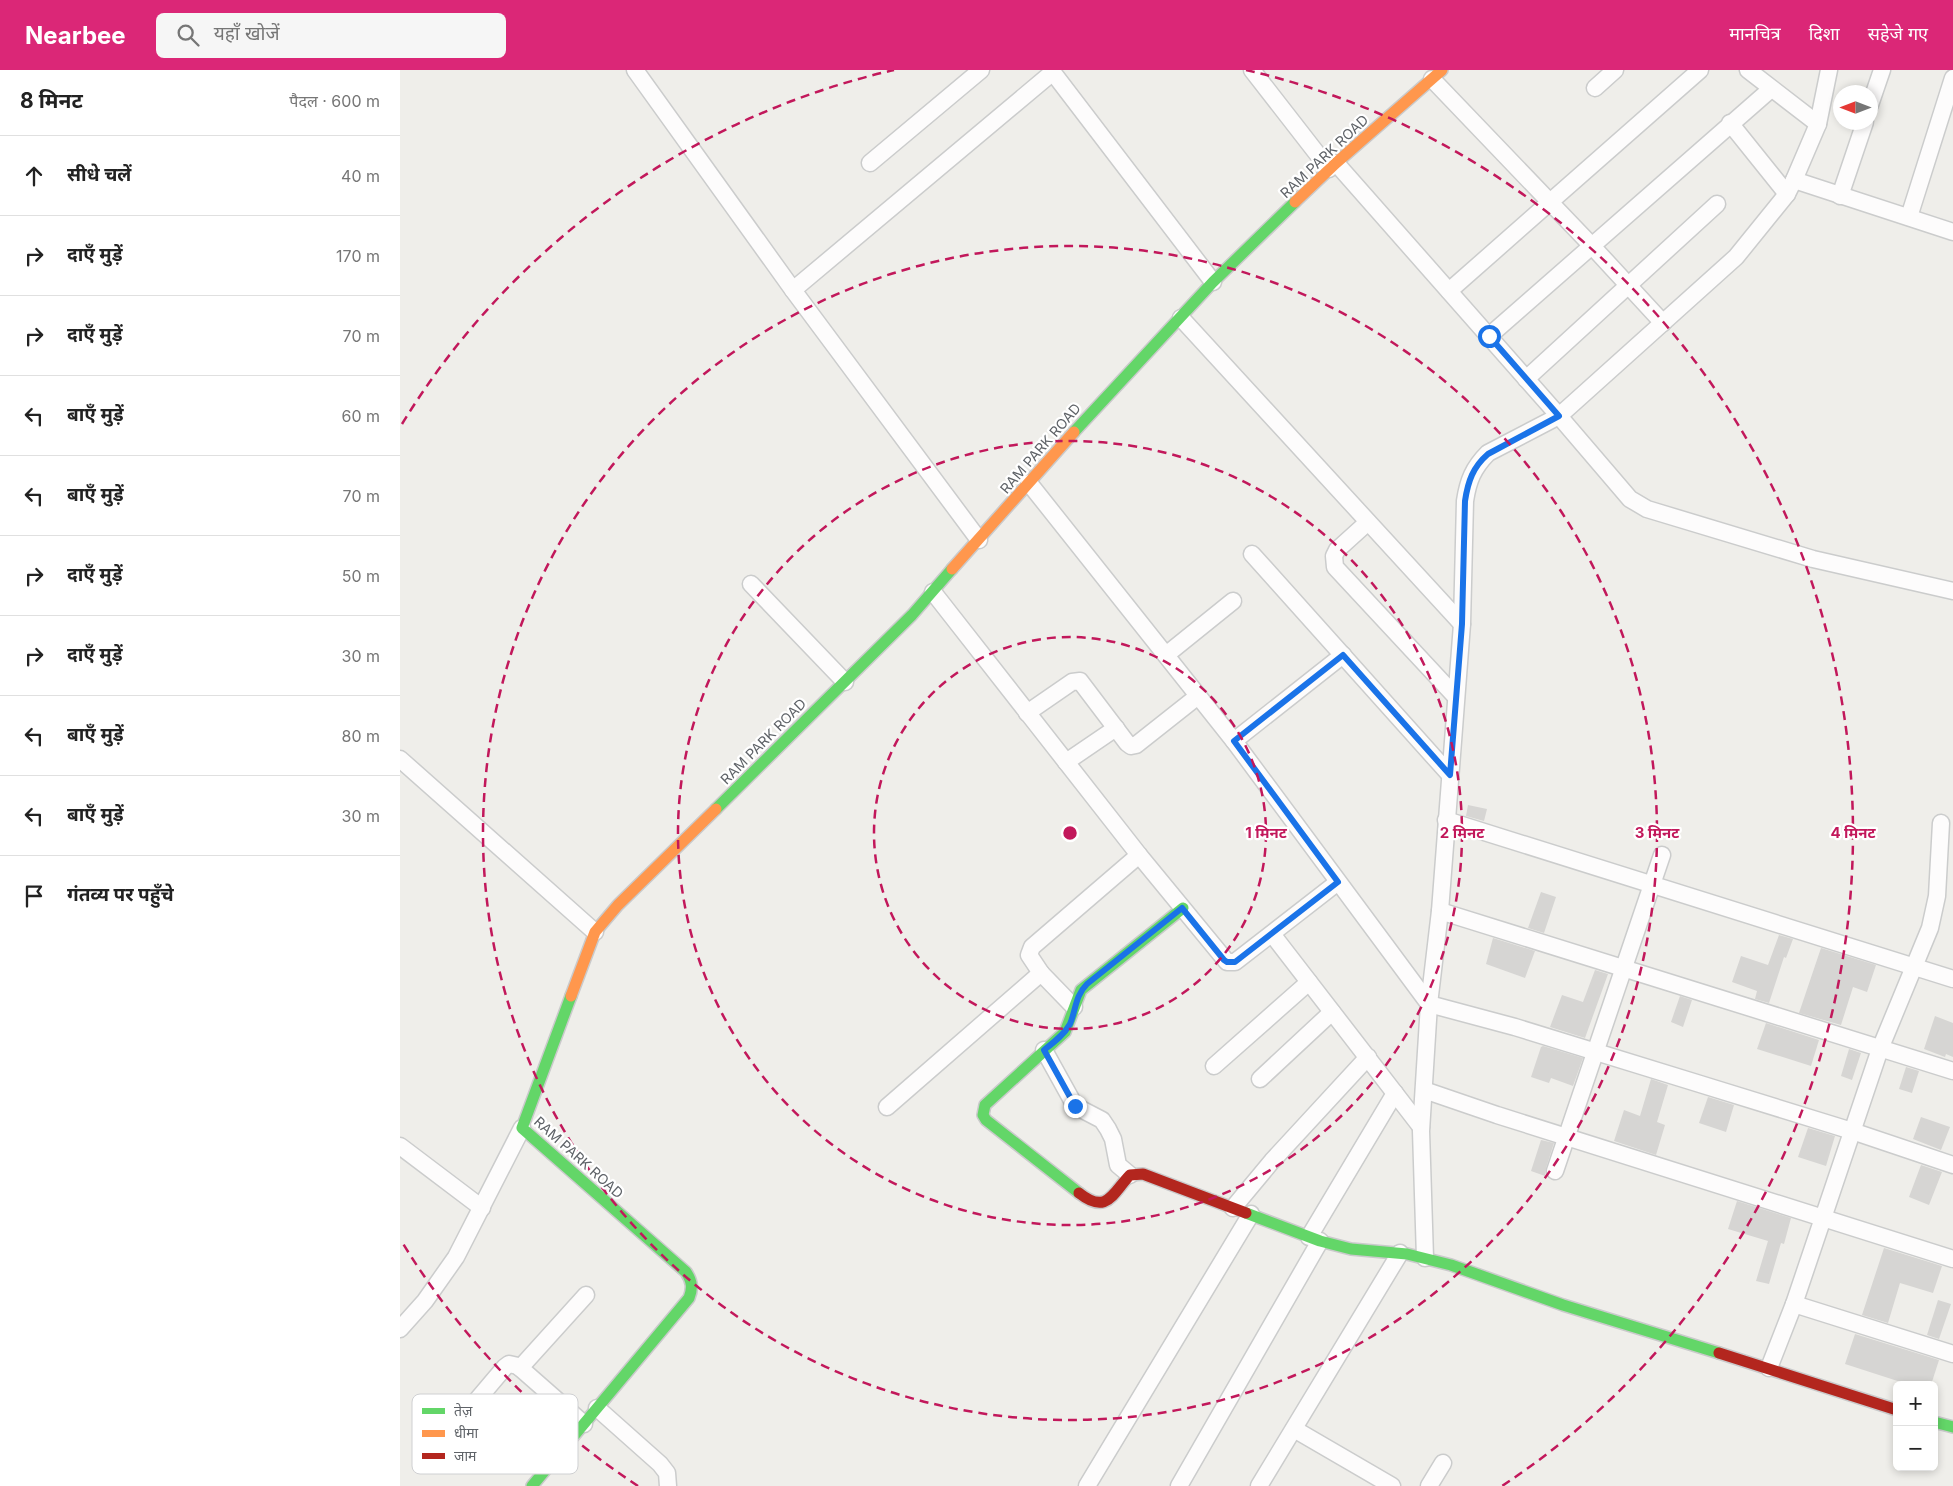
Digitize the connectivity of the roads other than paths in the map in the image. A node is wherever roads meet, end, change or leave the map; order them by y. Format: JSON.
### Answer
{"nodes":[{"id":1,"x":635,"y":70,"type":"edge"},
{"id":2,"x":981,"y":70,"type":"edge"},
{"id":3,"x":1252,"y":70,"type":"edge"},
{"id":4,"x":1615,"y":70,"type":"edge"},
{"id":5,"x":1700,"y":70,"type":"edge"},
{"id":6,"x":1748,"y":70,"type":"edge"},
{"id":7,"x":1829,"y":70,"type":"edge"},
{"id":8,"x":1882,"y":70,"type":"edge"},
{"id":9,"x":1052,"y":71,"type":"edge"},
{"id":10,"x":1437,"y":74,"type":"edge"},
{"id":11,"x":1953,"y":78,"type":"edge"},
{"id":12,"x":1877,"y":85,"type":"edge"},
{"id":13,"x":1595,"y":88,"type":"dead end"},
{"id":14,"x":1771,"y":88,"type":"junction"},
{"id":15,"x":1730,"y":123,"type":"junction"},
{"id":16,"x":1818,"y":124,"type":"junction"},
{"id":17,"x":1861,"y":130,"type":"edge"},
{"id":18,"x":870,"y":163,"type":"dead end"},
{"id":19,"x":1332,"y":166,"type":"junction"},
{"id":20,"x":1791,"y":187,"type":"junction"},
{"id":21,"x":1840,"y":196,"type":"junction"},
{"id":22,"x":1550,"y":202,"type":"junction"},
{"id":23,"x":1717,"y":204,"type":"dead end"},
{"id":24,"x":1909,"y":217,"type":"junction"},
{"id":25,"x":1953,"y":232,"type":"edge"},
{"id":26,"x":1592,"y":246,"type":"junction"},
{"id":27,"x":1214,"y":282,"type":"junction"},
{"id":28,"x":1628,"y":286,"type":"junction"},
{"id":29,"x":792,"y":290,"type":"junction"},
{"id":30,"x":1449,"y":291,"type":"junction"},
{"id":31,"x":1181,"y":318,"type":"junction"},
{"id":32,"x":1663,"y":323,"type":"junction"},
{"id":33,"x":1489,"y":336,"type":"junction"},
{"id":34,"x":1526,"y":379,"type":"junction"},
{"id":35,"x":1559,"y":416,"type":"junction"},
{"id":36,"x":1029,"y":483,"type":"junction"},
{"id":37,"x":1368,"y":522,"type":"junction"},
{"id":38,"x":979,"y":540,"type":"junction"},
{"id":39,"x":1252,"y":554,"type":"dead end"},
{"id":40,"x":751,"y":584,"type":"dead end"},
{"id":41,"x":1953,"y":591,"type":"edge"},
{"id":42,"x":933,"y":592,"type":"junction"},
{"id":43,"x":1233,"y":601,"type":"dead end"},
{"id":44,"x":1462,"y":624,"type":"junction"},
{"id":45,"x":1166,"y":655,"type":"junction"},
{"id":46,"x":1343,"y":655,"type":"junction"},
{"id":47,"x":845,"y":682,"type":"junction"},
{"id":48,"x":1198,"y":696,"type":"junction"},
{"id":49,"x":1456,"y":697,"type":"junction"},
{"id":50,"x":1027,"y":713,"type":"junction"},
{"id":51,"x":1116,"y":728,"type":"junction"},
{"id":52,"x":1234,"y":741,"type":"junction"},
{"id":53,"x":400,"y":759,"type":"edge"},
{"id":54,"x":1066,"y":762,"type":"junction"},
{"id":55,"x":1450,"y":775,"type":"junction"},
{"id":56,"x":1446,"y":820,"type":"junction"},
{"id":57,"x":1941,"y":823,"type":"dead end"},
{"id":58,"x":1139,"y":855,"type":"junction"},
{"id":59,"x":1662,"y":855,"type":"dead end"},
{"id":60,"x":1338,"y":882,"type":"junction"},
{"id":61,"x":1652,"y":885,"type":"junction"},
{"id":62,"x":1182,"y":908,"type":"junction"},
{"id":63,"x":1440,"y":911,"type":"junction"},
{"id":64,"x":594,"y":932,"type":"junction"},
{"id":65,"x":1272,"y":934,"type":"junction"},
{"id":66,"x":1913,"y":967,"type":"junction"},
{"id":67,"x":1624,"y":968,"type":"junction"},
{"id":68,"x":1041,"y":972,"type":"junction"},
{"id":69,"x":1953,"y":979,"type":"edge"},
{"id":70,"x":1309,"y":982,"type":"junction"},
{"id":71,"x":1429,"y":1004,"type":"junction"},
{"id":72,"x":1074,"y":1007,"type":"junction"},
{"id":73,"x":1332,"y":1012,"type":"junction"},
{"id":74,"x":1880,"y":1049,"type":"junction"},
{"id":75,"x":1044,"y":1050,"type":"junction"},
{"id":76,"x":1596,"y":1052,"type":"junction"},
{"id":77,"x":1368,"y":1057,"type":"junction"},
{"id":78,"x":1214,"y":1066,"type":"dead end"},
{"id":79,"x":1953,"y":1071,"type":"edge"},
{"id":80,"x":1260,"y":1079,"type":"dead end"},
{"id":81,"x":1424,"y":1090,"type":"junction"},
{"id":82,"x":1395,"y":1093,"type":"junction"},
{"id":83,"x":888,"y":1107,"type":"dead end"},
{"id":84,"x":1421,"y":1127,"type":"junction"},
{"id":85,"x":522,"y":1128,"type":"junction"},
{"id":86,"x":1852,"y":1131,"type":"junction"},
{"id":87,"x":1567,"y":1136,"type":"junction"},
{"id":88,"x":400,"y":1146,"type":"edge"},
{"id":89,"x":1953,"y":1165,"type":"edge"},
{"id":90,"x":1556,"y":1171,"type":"dead end"},
{"id":91,"x":1130,"y":1175,"type":"junction"},
{"id":92,"x":482,"y":1208,"type":"junction"},
{"id":93,"x":1233,"y":1208,"type":"junction"},
{"id":94,"x":1252,"y":1214,"type":"junction"},
{"id":95,"x":1822,"y":1217,"type":"junction"},
{"id":96,"x":1314,"y":1239,"type":"junction"},
{"id":97,"x":1400,"y":1253,"type":"junction"},
{"id":98,"x":1425,"y":1258,"type":"junction"},
{"id":99,"x":1953,"y":1259,"type":"edge"},
{"id":100,"x":586,"y":1295,"type":"dead end"},
{"id":101,"x":1794,"y":1304,"type":"junction"},
{"id":102,"x":400,"y":1329,"type":"edge"},
{"id":103,"x":1953,"y":1354,"type":"edge"},
{"id":104,"x":520,"y":1368,"type":"junction"},
{"id":105,"x":1769,"y":1368,"type":"junction"},
{"id":106,"x":482,"y":1394,"type":"edge"},
{"id":107,"x":550,"y":1394,"type":"edge"},
{"id":108,"x":597,"y":1408,"type":"junction"},
{"id":109,"x":1893,"y":1409,"type":"edge"},
{"id":110,"x":578,"y":1419,"type":"edge"},
{"id":111,"x":1938,"y":1423,"type":"edge"},
{"id":112,"x":584,"y":1424,"type":"junction"},
{"id":113,"x":1953,"y":1427,"type":"edge"},
{"id":114,"x":1294,"y":1429,"type":"junction"},
{"id":115,"x":578,"y":1431,"type":"edge"},
{"id":116,"x":1443,"y":1463,"type":"dead end"},
{"id":117,"x":542,"y":1474,"type":"edge"},
{"id":118,"x":1266,"y":1484,"type":"edge"},
{"id":119,"x":532,"y":1486,"type":"edge"},
{"id":120,"x":668,"y":1486,"type":"edge"},
{"id":121,"x":1087,"y":1486,"type":"edge"},
{"id":122,"x":1178,"y":1486,"type":"edge"},
{"id":123,"x":1392,"y":1486,"type":"edge"},
{"id":124,"x":1429,"y":1486,"type":"edge"}],
"edges":[{"from":1,"to":29,"type":"street"},
{"from":2,"to":18,"type":"street"},
{"from":3,"to":19,"type":"street"},
{"from":4,"to":13,"type":"street"},
{"from":5,"to":22,"type":"street"},
{"from":6,"to":14,"type":"street"},
{"from":7,"to":16,"type":"street"},
{"from":8,"to":12,"type":"street"},
{"from":9,"to":27,"type":"street"},
{"from":9,"to":29,"type":"street"},
{"from":10,"to":19,"type":"street","name":"RAM PARK ROAD"},
{"from":10,"to":22,"type":"street"},
{"from":11,"to":24,"type":"street"},
{"from":14,"to":15,"type":"street"},
{"from":14,"to":16,"type":"street"},
{"from":15,"to":20,"type":"street"},
{"from":15,"to":26,"type":"street"},
{"from":16,"to":20,"type":"street"},
{"from":17,"to":21,"type":"street"},
{"from":19,"to":27,"type":"street","name":"RAM PARK ROAD"},
{"from":19,"to":30,"type":"street"},
{"from":20,"to":21,"type":"street"},
{"from":20,"to":32,"type":"street"},
{"from":21,"to":24,"type":"street"},
{"from":22,"to":26,"type":"street"},
{"from":22,"to":30,"type":"street"},
{"from":23,"to":28,"type":"street"},
{"from":24,"to":25,"type":"street"},
{"from":26,"to":28,"type":"street"},
{"from":26,"to":33,"type":"street"},
{"from":27,"to":31,"type":"street","name":"RAM PARK ROAD"},
{"from":28,"to":32,"type":"street"},
{"from":28,"to":34,"type":"street"},
{"from":29,"to":38,"type":"street"},
{"from":30,"to":33,"type":"street"},
{"from":31,"to":36,"type":"street","name":"RAM PARK ROAD"},
{"from":31,"to":37,"type":"street"},
{"from":32,"to":35,"type":"street"},
{"from":33,"to":34,"type":"street"},
{"from":34,"to":35,"type":"street"},
{"from":35,"to":41,"type":"street"},
{"from":35,"to":44,"type":"street"},
{"from":36,"to":38,"type":"street","name":"RAM PARK ROAD"},
{"from":36,"to":45,"type":"street"},
{"from":37,"to":44,"type":"street"},
{"from":37,"to":49,"type":"street"},
{"from":38,"to":42,"type":"street","name":"RAM PARK ROAD"},
{"from":39,"to":46,"type":"street"},
{"from":40,"to":47,"type":"street"},
{"from":42,"to":47,"type":"street","name":"RAM PARK ROAD"},
{"from":42,"to":50,"type":"street"},
{"from":43,"to":45,"type":"street"},
{"from":44,"to":49,"type":"street"},
{"from":45,"to":48,"type":"street"},
{"from":46,"to":52,"type":"street"},
{"from":46,"to":55,"type":"street"},
{"from":47,"to":64,"type":"street","name":"RAM PARK ROAD"},
{"from":48,"to":51,"type":"street"},
{"from":48,"to":52,"type":"street"},
{"from":49,"to":55,"type":"street"},
{"from":50,"to":51,"type":"street"},
{"from":50,"to":54,"type":"street"},
{"from":51,"to":54,"type":"street"},
{"from":52,"to":60,"type":"street"},
{"from":53,"to":64,"type":"street"},
{"from":54,"to":58,"type":"street"},
{"from":55,"to":56,"type":"street"},
{"from":56,"to":61,"type":"street"},
{"from":56,"to":63,"type":"street"},
{"from":57,"to":66,"type":"street"},
{"from":58,"to":62,"type":"street"},
{"from":58,"to":68,"type":"street"},
{"from":59,"to":61,"type":"street"},
{"from":60,"to":65,"type":"street"},
{"from":60,"to":71,"type":"street"},
{"from":61,"to":66,"type":"street"},
{"from":61,"to":67,"type":"street"},
{"from":62,"to":65,"type":"street"},
{"from":62,"to":72,"type":"street"},
{"from":63,"to":67,"type":"street"},
{"from":63,"to":71,"type":"street"},
{"from":64,"to":85,"type":"street","name":"RAM PARK ROAD"},
{"from":65,"to":70,"type":"street"},
{"from":66,"to":69,"type":"street"},
{"from":66,"to":74,"type":"street"},
{"from":67,"to":74,"type":"street"},
{"from":67,"to":76,"type":"street"},
{"from":68,"to":72,"type":"street"},
{"from":68,"to":83,"type":"street"},
{"from":70,"to":73,"type":"street"},
{"from":70,"to":78,"type":"street"},
{"from":71,"to":76,"type":"street"},
{"from":71,"to":81,"type":"street"},
{"from":72,"to":75,"type":"street"},
{"from":73,"to":77,"type":"street"},
{"from":73,"to":80,"type":"street"},
{"from":74,"to":79,"type":"street"},
{"from":74,"to":86,"type":"street"},
{"from":75,"to":91,"type":"street"},
{"from":75,"to":91,"type":"street"},
{"from":76,"to":86,"type":"street"},
{"from":76,"to":87,"type":"street"},
{"from":77,"to":82,"type":"street"},
{"from":77,"to":93,"type":"street"},
{"from":81,"to":84,"type":"street"},
{"from":81,"to":87,"type":"street"},
{"from":82,"to":84,"type":"street"},
{"from":82,"to":96,"type":"street"},
{"from":84,"to":98,"type":"street"},
{"from":85,"to":92,"type":"street"},
{"from":85,"to":108,"type":"street","name":"RAM PARK ROAD"},
{"from":86,"to":89,"type":"street"},
{"from":86,"to":95,"type":"street"},
{"from":87,"to":90,"type":"street"},
{"from":87,"to":95,"type":"street"},
{"from":88,"to":92,"type":"street"},
{"from":91,"to":93,"type":"street"},
{"from":92,"to":102,"type":"street"},
{"from":93,"to":94,"type":"street"},
{"from":94,"to":96,"type":"street"},
{"from":94,"to":121,"type":"street"},
{"from":95,"to":99,"type":"street"},
{"from":95,"to":101,"type":"street"},
{"from":96,"to":97,"type":"street"},
{"from":96,"to":122,"type":"street"},
{"from":97,"to":98,"type":"street"},
{"from":97,"to":114,"type":"street"},
{"from":98,"to":105,"type":"street"},
{"from":100,"to":104,"type":"street"},
{"from":101,"to":103,"type":"street"},
{"from":101,"to":105,"type":"street"},
{"from":104,"to":106,"type":"street"},
{"from":104,"to":107,"type":"street"},
{"from":105,"to":109,"type":"street"},
{"from":108,"to":112,"type":"street","name":"RAM PARK ROAD"},
{"from":108,"to":120,"type":"street"},
{"from":110,"to":112,"type":"street"},
{"from":111,"to":113,"type":"street"},
{"from":112,"to":115,"type":"street","name":"RAM PARK ROAD"},
{"from":114,"to":118,"type":"street"},
{"from":114,"to":123,"type":"street"},
{"from":116,"to":124,"type":"street"},
{"from":117,"to":119,"type":"street","name":"RAM PARK ROAD"}]}
